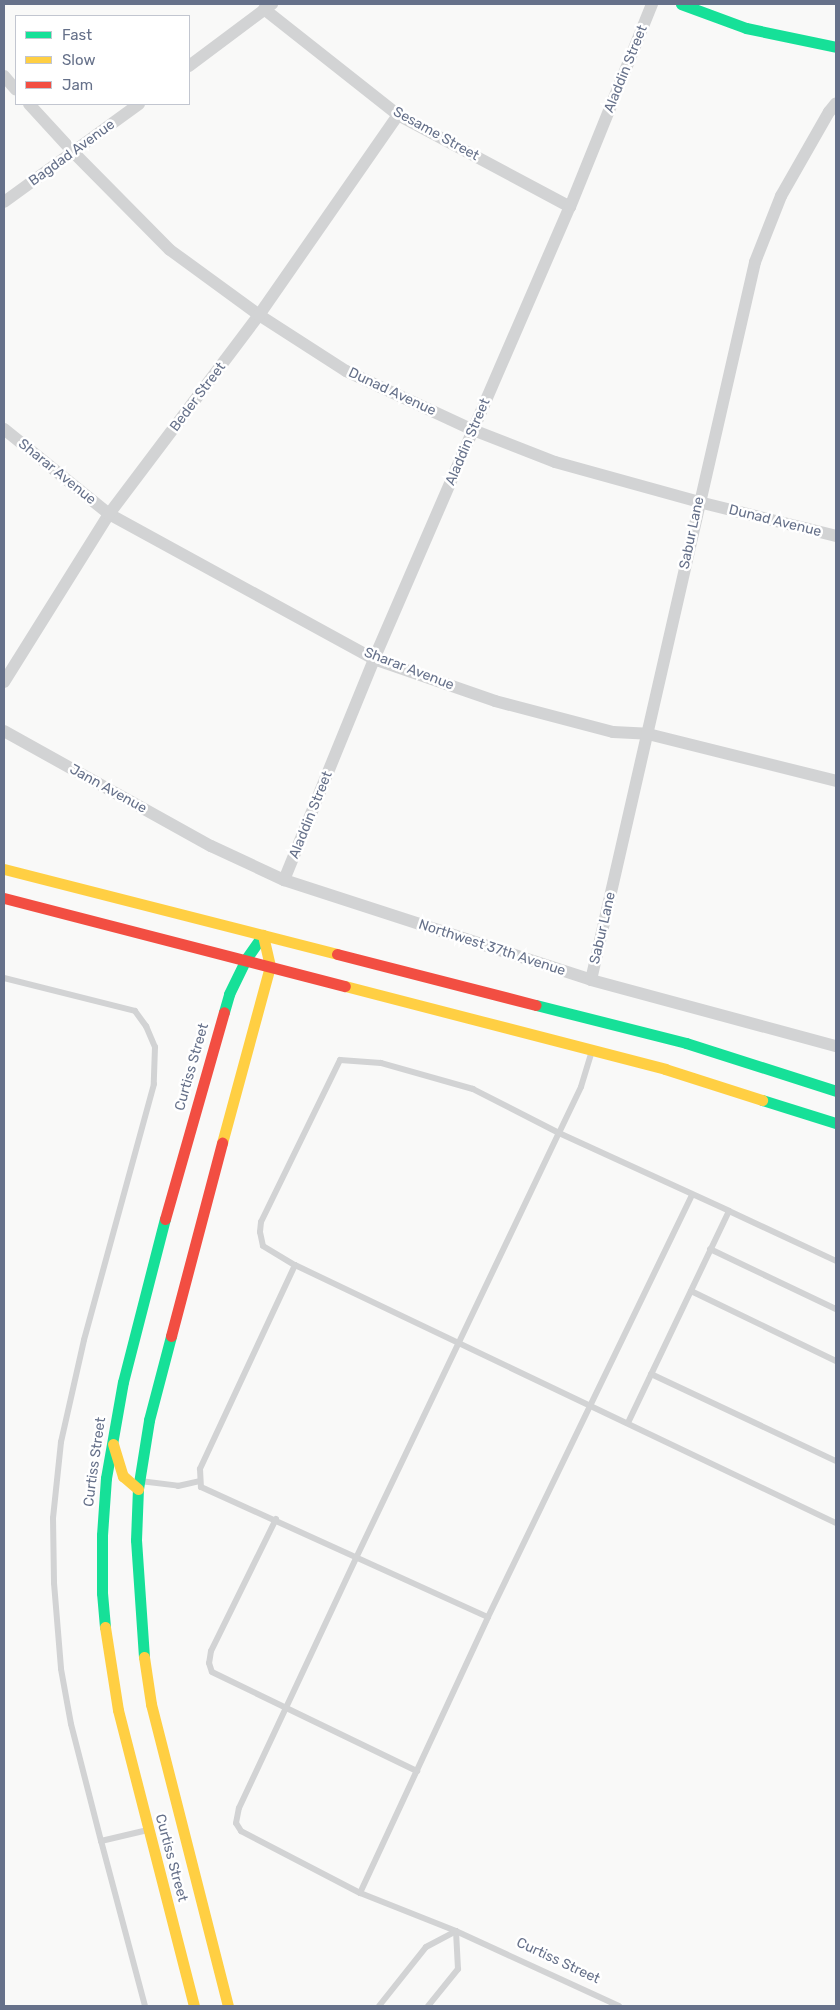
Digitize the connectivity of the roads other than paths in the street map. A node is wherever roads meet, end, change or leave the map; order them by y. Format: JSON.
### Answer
{"nodes":[{"id":1,"x":652,"y":4,"type":"edge"},
{"id":2,"x":681,"y":4,"type":"edge"},
{"id":3,"x":268,"y":7,"type":"edge"},
{"id":4,"x":836,"y":47,"type":"edge"},
{"id":5,"x":190,"y":65,"type":"edge"},
{"id":6,"x":4,"y":76,"type":"edge"},
{"id":7,"x":15,"y":89,"type":"edge"},
{"id":8,"x":836,"y":103,"type":"edge"},
{"id":9,"x":30,"y":105,"type":"edge"},
{"id":10,"x":138,"y":105,"type":"edge"},
{"id":11,"x":398,"y":115,"type":"junction"},
{"id":12,"x":74,"y":153,"type":"junction"},
{"id":13,"x":4,"y":202,"type":"edge"},
{"id":14,"x":570,"y":207,"type":"junction"},
{"id":15,"x":259,"y":316,"type":"junction"},
{"id":16,"x":4,"y":429,"type":"edge"},
{"id":17,"x":473,"y":430,"type":"junction"},
{"id":18,"x":699,"y":502,"type":"junction"},
{"id":19,"x":109,"y":514,"type":"junction"},
{"id":20,"x":836,"y":536,"type":"edge"},
{"id":21,"x":374,"y":659,"type":"junction"},
{"id":22,"x":4,"y":682,"type":"edge"},
{"id":23,"x":4,"y":730,"type":"edge"},
{"id":24,"x":648,"y":734,"type":"junction"},
{"id":25,"x":836,"y":781,"type":"edge"},
{"id":26,"x":211,"y":846,"type":"joint"},
{"id":27,"x":4,"y":869,"type":"edge"},
{"id":28,"x":284,"y":880,"type":"junction"},
{"id":29,"x":4,"y":898,"type":"edge"},
{"id":30,"x":263,"y":935,"type":"junction"},
{"id":31,"x":246,"y":959,"type":"junction"},
{"id":32,"x":270,"y":966,"type":"junction"},
{"id":33,"x":4,"y":978,"type":"edge"},
{"id":34,"x":591,"y":980,"type":"junction"},
{"id":35,"x":836,"y":1046,"type":"edge"},
{"id":36,"x":592,"y":1050,"type":"junction"},
{"id":37,"x":836,"y":1091,"type":"edge"},
{"id":38,"x":836,"y":1123,"type":"edge"},
{"id":39,"x":559,"y":1133,"type":"junction"},
{"id":40,"x":692,"y":1194,"type":"junction"},
{"id":41,"x":729,"y":1211,"type":"junction"},
{"id":42,"x":710,"y":1249,"type":"junction"},
{"id":43,"x":836,"y":1260,"type":"edge"},
{"id":44,"x":295,"y":1265,"type":"junction"},
{"id":45,"x":691,"y":1291,"type":"junction"},
{"id":46,"x":836,"y":1309,"type":"edge"},
{"id":47,"x":458,"y":1342,"type":"junction"},
{"id":48,"x":836,"y":1361,"type":"edge"},
{"id":49,"x":651,"y":1374,"type":"junction"},
{"id":50,"x":592,"y":1405,"type":"junction"},
{"id":51,"x":628,"y":1423,"type":"junction"},
{"id":52,"x":112,"y":1441,"type":"junction"},
{"id":53,"x":836,"y":1461,"type":"edge"},
{"id":54,"x":199,"y":1481,"type":"junction"},
{"id":55,"x":138,"y":1485,"type":"junction"},
{"id":56,"x":276,"y":1519,"type":"junction"},
{"id":57,"x":836,"y":1522,"type":"edge"},
{"id":58,"x":357,"y":1556,"type":"junction"},
{"id":59,"x":488,"y":1616,"type":"junction"},
{"id":60,"x":286,"y":1708,"type":"junction"},
{"id":61,"x":417,"y":1771,"type":"junction"},
{"id":62,"x":148,"y":1830,"type":"junction"},
{"id":63,"x":101,"y":1841,"type":"junction"},
{"id":64,"x":360,"y":1893,"type":"junction"},
{"id":65,"x":456,"y":1931,"type":"junction"},
{"id":66,"x":145,"y":2006,"type":"edge"},
{"id":67,"x":194,"y":2006,"type":"edge"},
{"id":68,"x":228,"y":2006,"type":"edge"},
{"id":69,"x":379,"y":2006,"type":"edge"},
{"id":70,"x":428,"y":2006,"type":"edge"},
{"id":71,"x":619,"y":2006,"type":"edge"}],
"edges":[{"from":1,"to":14,"type":"street","name":"Aladdin Street"},
{"from":2,"to":4,"type":"street"},
{"from":3,"to":5,"type":"street"},
{"from":3,"to":11,"type":"street","name":"Sesame Street"},
{"from":6,"to":7,"type":"street"},
{"from":8,"to":18,"type":"street","name":"Sabur Lane"},
{"from":9,"to":12,"type":"street","name":"Dunad Avenue"},
{"from":10,"to":12,"type":"street","name":"Bagdad Avenue"},
{"from":11,"to":14,"type":"street","name":"Sesame Street"},
{"from":11,"to":15,"type":"street","name":"Beder Street"},
{"from":12,"to":13,"type":"street","name":"Bagdad Avenue"},
{"from":12,"to":15,"type":"street","name":"Dunad Avenue"},
{"from":14,"to":17,"type":"street","name":"Aladdin Street"},
{"from":15,"to":17,"type":"street","name":"Dunad Avenue"},
{"from":15,"to":19,"type":"street","name":"Beder Street"},
{"from":16,"to":19,"type":"street","name":"Sharar Avenue"},
{"from":17,"to":18,"type":"street","name":"Dunad Avenue"},
{"from":17,"to":21,"type":"street","name":"Aladdin Street"},
{"from":18,"to":20,"type":"street","name":"Dunad Avenue"},
{"from":18,"to":24,"type":"street","name":"Sabur Lane"},
{"from":19,"to":21,"type":"street","name":"Sharar Avenue"},
{"from":19,"to":22,"type":"street","name":"Beder Street"},
{"from":21,"to":24,"type":"street","name":"Sharar Avenue"},
{"from":21,"to":28,"type":"street","name":"Aladdin Street"},
{"from":23,"to":26,"type":"street","name":"Jann Avenue"},
{"from":24,"to":25,"type":"street","name":"Sharar Avenue"},
{"from":24,"to":34,"type":"street","name":"Sabur Lane"},
{"from":26,"to":28,"type":"street","name":"Northwest 37th Avenue"},
{"from":27,"to":30,"type":"street"},
{"from":28,"to":34,"type":"street","name":"Northwest 37th Avenue"},
{"from":29,"to":31,"type":"street"},
{"from":30,"to":31,"type":"street","name":"Curtiss Street"},
{"from":30,"to":32,"type":"street"},
{"from":30,"to":37,"type":"street"},
{"from":31,"to":32,"type":"street"},
{"from":31,"to":52,"type":"street","name":"Curtiss Street"},
{"from":32,"to":36,"type":"street"},
{"from":32,"to":55,"type":"street","name":"Curtiss Street"},
{"from":33,"to":63,"type":"lane"},
{"from":34,"to":35,"type":"street","name":"Northwest 37th Avenue"},
{"from":36,"to":38,"type":"street"},
{"from":36,"to":39,"type":"lane"},
{"from":39,"to":40,"type":"lane"},
{"from":39,"to":44,"type":"lane"},
{"from":39,"to":47,"type":"lane"},
{"from":40,"to":41,"type":"lane"},
{"from":40,"to":50,"type":"lane"},
{"from":41,"to":42,"type":"lane"},
{"from":41,"to":43,"type":"lane"},
{"from":42,"to":45,"type":"lane"},
{"from":42,"to":46,"type":"lane"},
{"from":44,"to":47,"type":"lane"},
{"from":44,"to":54,"type":"lane"},
{"from":45,"to":48,"type":"lane"},
{"from":45,"to":49,"type":"lane"},
{"from":47,"to":50,"type":"lane"},
{"from":47,"to":58,"type":"lane"},
{"from":49,"to":51,"type":"lane"},
{"from":49,"to":53,"type":"lane"},
{"from":50,"to":51,"type":"lane"},
{"from":50,"to":59,"type":"lane"},
{"from":51,"to":57,"type":"lane"},
{"from":52,"to":55,"type":"street"},
{"from":52,"to":62,"type":"street","name":"Curtiss Street"},
{"from":54,"to":55,"type":"lane"},
{"from":54,"to":56,"type":"lane"},
{"from":55,"to":68,"type":"street","name":"Curtiss Street"},
{"from":56,"to":58,"type":"lane"},
{"from":56,"to":60,"type":"lane"},
{"from":58,"to":59,"type":"lane"},
{"from":58,"to":60,"type":"lane"},
{"from":59,"to":61,"type":"lane"},
{"from":60,"to":61,"type":"lane"},
{"from":60,"to":64,"type":"lane","name":"Curtiss Street"},
{"from":61,"to":64,"type":"lane"},
{"from":62,"to":63,"type":"lane"},
{"from":62,"to":67,"type":"street","name":"Curtiss Street"},
{"from":63,"to":66,"type":"lane"},
{"from":64,"to":65,"type":"lane","name":"Curtiss Street"},
{"from":65,"to":69,"type":"lane"},
{"from":65,"to":70,"type":"lane"},
{"from":65,"to":71,"type":"lane","name":"Curtiss Street"}]}
